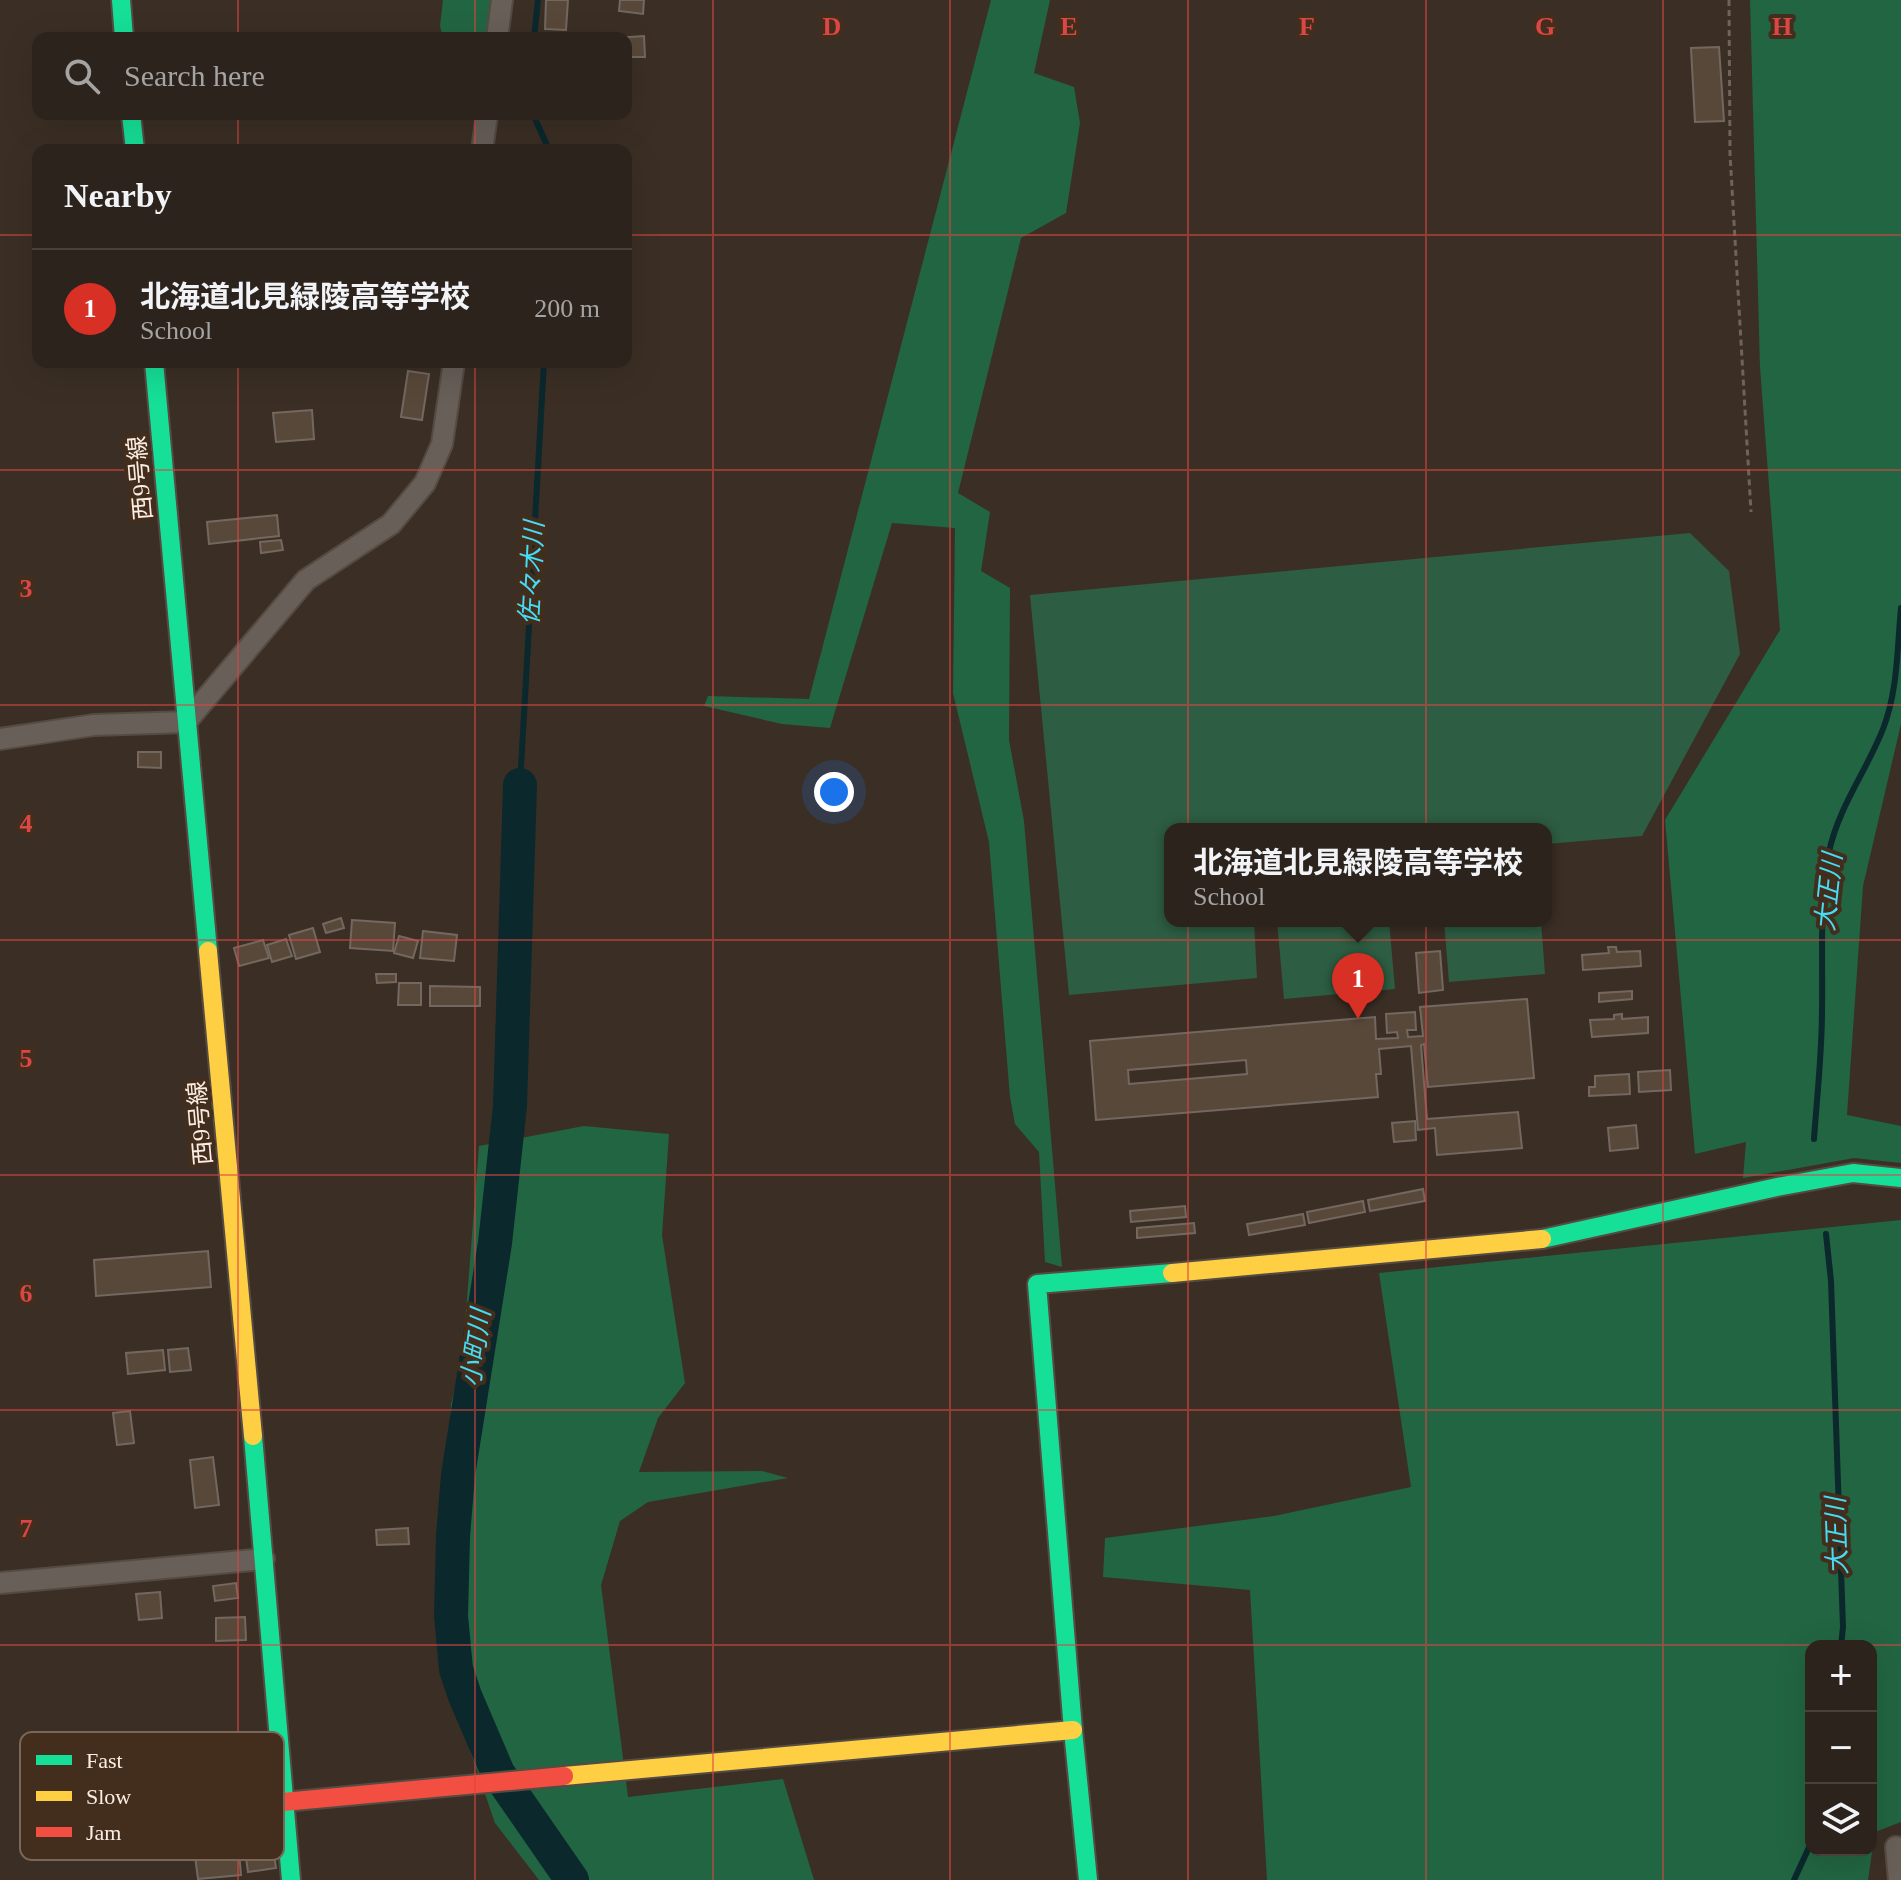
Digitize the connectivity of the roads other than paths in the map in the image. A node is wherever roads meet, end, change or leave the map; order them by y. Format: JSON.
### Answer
{"nodes":[{"id":1,"x":121,"y":0,"type":"edge"},
{"id":2,"x":502,"y":0,"type":"edge"},
{"id":3,"x":124,"y":32,"type":"edge"},
{"id":4,"x":498,"y":32,"type":"edge"},
{"id":5,"x":132,"y":120,"type":"edge"},
{"id":6,"x":486,"y":120,"type":"edge"},
{"id":7,"x":134,"y":144,"type":"edge"},
{"id":8,"x":483,"y":144,"type":"edge"},
{"id":9,"x":155,"y":368,"type":"edge"},
{"id":10,"x":453,"y":368,"type":"edge"},
{"id":11,"x":186,"y":722,"type":"junction"},
{"id":12,"x":0,"y":739,"type":"edge"},
{"id":13,"x":1901,"y":1178,"type":"edge"},
{"id":14,"x":264,"y":1559,"type":"junction"},
{"id":15,"x":0,"y":1583,"type":"edge"},
{"id":16,"x":1073,"y":1730,"type":"junction"},
{"id":17,"x":278,"y":1732,"type":"edge"},
{"id":18,"x":284,"y":1802,"type":"edge"},
{"id":19,"x":284,"y":1812,"type":"edge"},
{"id":20,"x":1896,"y":1847,"type":"dead end"},
{"id":21,"x":291,"y":1880,"type":"edge"},
{"id":22,"x":1088,"y":1880,"type":"edge"},
{"id":23,"x":1899,"y":1880,"type":"edge"}],
"edges":[{"from":1,"to":3,"type":"street"},
{"from":2,"to":4,"type":"street"},
{"from":5,"to":7,"type":"street"},
{"from":6,"to":8,"type":"street"},
{"from":9,"to":11,"type":"street","name":"西9号線"},
{"from":10,"to":11,"type":"street"},
{"from":11,"to":12,"type":"street"},
{"from":11,"to":14,"type":"street","name":"西9号線"},
{"from":13,"to":16,"type":"street"},
{"from":14,"to":15,"type":"street"},
{"from":14,"to":17,"type":"street","name":"西9号線"},
{"from":16,"to":18,"type":"street"},
{"from":16,"to":22,"type":"street"},
{"from":19,"to":21,"type":"street","name":"西9号線"},
{"from":20,"to":23,"type":"street"}]}
